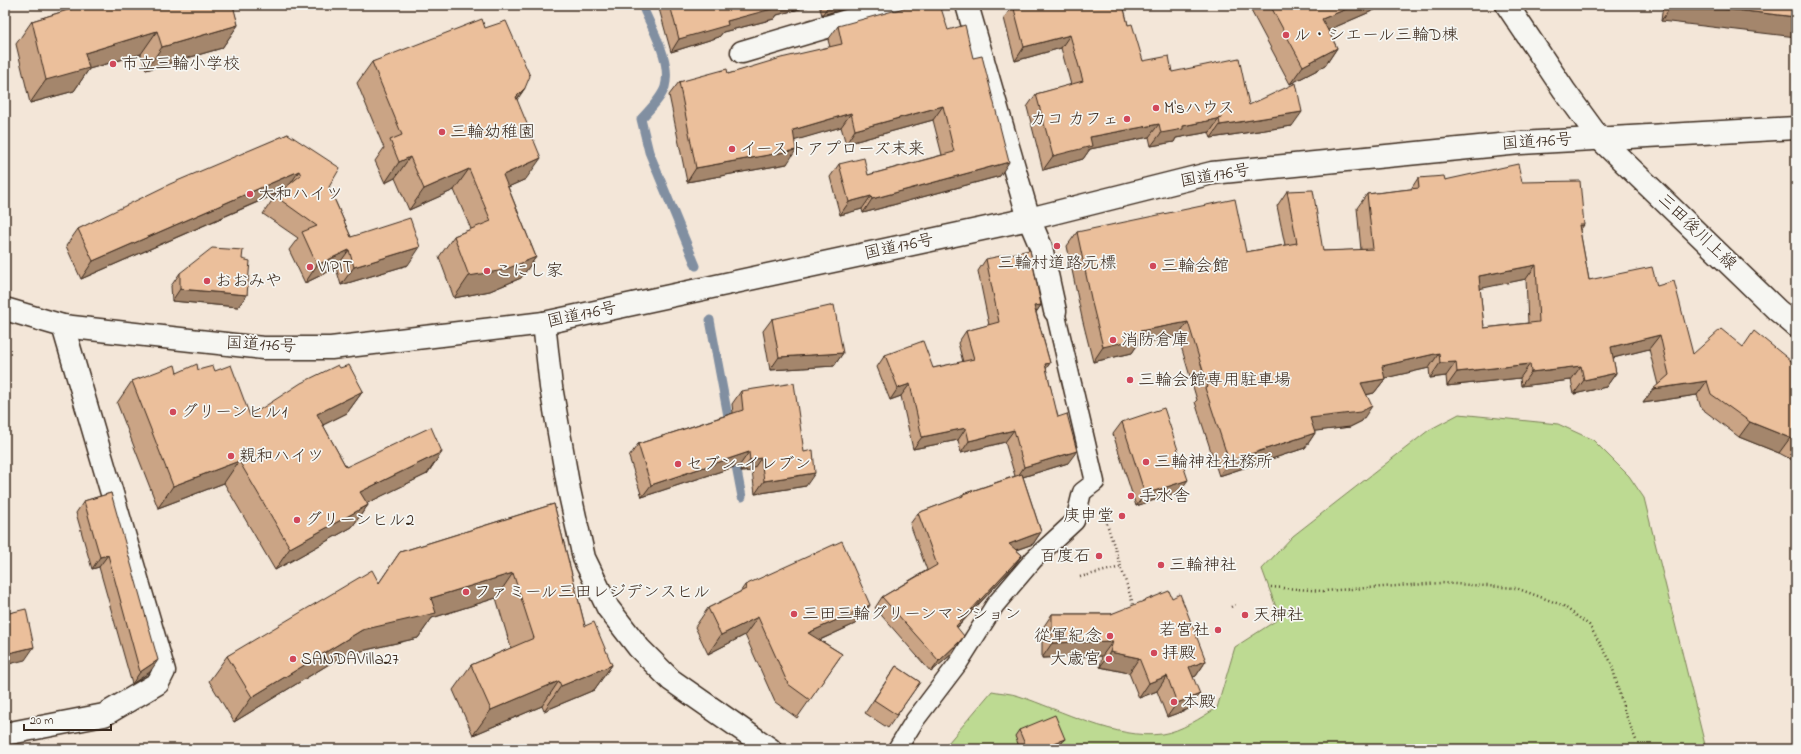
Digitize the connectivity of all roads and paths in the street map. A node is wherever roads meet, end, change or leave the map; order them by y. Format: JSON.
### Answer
{"nodes":[{"id":1,"x":901,"y":5,"type":"edge"},
{"id":2,"x":967,"y":5,"type":"edge"},
{"id":3,"x":1507,"y":5,"type":"edge"},
{"id":4,"x":742,"y":52,"type":"dead end"},
{"id":5,"x":1796,"y":128,"type":"edge"},
{"id":6,"x":1599,"y":138,"type":"junction"},
{"id":7,"x":1029,"y":218,"type":"junction"},
{"id":8,"x":5,"y":309,"type":"edge"},
{"id":9,"x":1055,"y":310,"type":"joint"},
{"id":10,"x":544,"y":323,"type":"junction"},
{"id":11,"x":63,"y":326,"type":"junction"},
{"id":12,"x":1796,"y":326,"type":"edge"},
{"id":13,"x":1102,"y":510,"type":"dead end"},
{"id":14,"x":1121,"y":567,"type":"junction"},
{"id":15,"x":1080,"y":577,"type":"dead end"},
{"id":16,"x":1271,"y":588,"type":"dead end"},
{"id":17,"x":1133,"y":604,"type":"edge"},
{"id":18,"x":1235,"y":605,"type":"dead end"},
{"id":19,"x":1231,"y":607,"type":"dead end"},
{"id":20,"x":5,"y":734,"type":"edge"},
{"id":21,"x":1636,"y":740,"type":"dead end"},
{"id":22,"x":770,"y":749,"type":"edge"},
{"id":23,"x":897,"y":749,"type":"edge"}],
"edges":[{"from":1,"to":4,"type":"main road"},
{"from":2,"to":7,"type":"main road"},
{"from":3,"to":6,"type":"main road","name":"三田後川上線"},
{"from":5,"to":6,"type":"main road","name":"国道176号"},
{"from":6,"to":7,"type":"main road","name":"国道176号"},
{"from":6,"to":12,"type":"main road","name":"三田後川上線"},
{"from":7,"to":9,"type":"main road"},
{"from":7,"to":10,"type":"main road","name":"国道176号"},
{"from":8,"to":11,"type":"main road","name":"国道176号"},
{"from":9,"to":23,"type":"lane"},
{"from":10,"to":11,"type":"main road","name":"国道176号"},
{"from":10,"to":22,"type":"main road"},
{"from":11,"to":20,"type":"main road"},
{"from":13,"to":14,"type":"path"},
{"from":14,"to":15,"type":"path"},
{"from":14,"to":17,"type":"path"},
{"from":16,"to":21,"type":"path"},
{"from":18,"to":19,"type":"path"}]}
